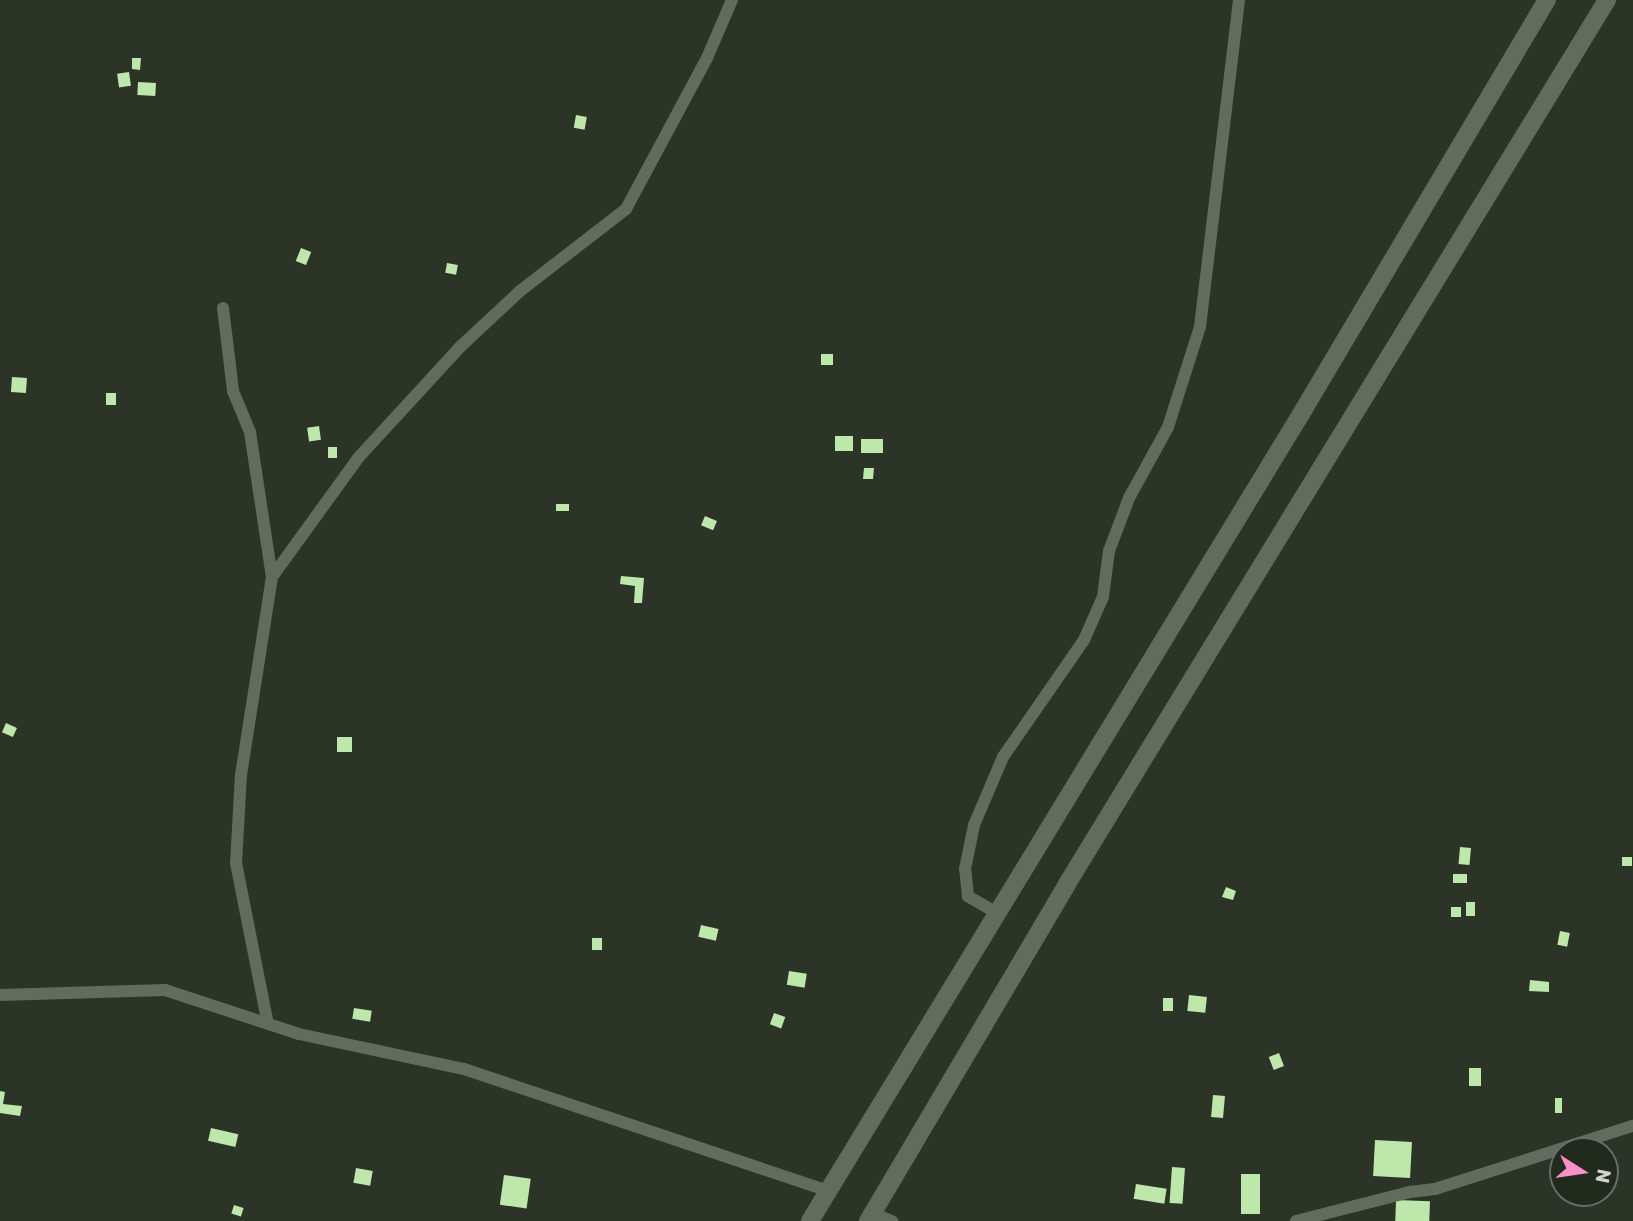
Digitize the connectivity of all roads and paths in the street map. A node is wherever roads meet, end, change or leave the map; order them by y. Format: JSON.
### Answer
{"nodes":[{"id":1,"x":732,"y":0,"type":"edge"},
{"id":2,"x":1239,"y":0,"type":"edge"},
{"id":3,"x":1547,"y":0,"type":"edge"},
{"id":4,"x":1607,"y":0,"type":"edge"},
{"id":5,"x":223,"y":308,"type":"dead end"},
{"id":6,"x":272,"y":577,"type":"junction"},
{"id":7,"x":996,"y":913,"type":"junction"},
{"id":8,"x":0,"y":995,"type":"edge"},
{"id":9,"x":268,"y":1024,"type":"junction"},
{"id":10,"x":1633,"y":1126,"type":"edge"},
{"id":11,"x":828,"y":1191,"type":"junction"},
{"id":12,"x":870,"y":1217,"type":"edge"},
{"id":13,"x":810,"y":1221,"type":"edge"},
{"id":14,"x":892,"y":1221,"type":"edge"},
{"id":15,"x":1296,"y":1221,"type":"edge"}],
"edges":[{"from":1,"to":6,"type":"street"},
{"from":2,"to":7,"type":"street"},
{"from":3,"to":7,"type":"street"},
{"from":4,"to":12,"type":"street"},
{"from":5,"to":6,"type":"street"},
{"from":6,"to":9,"type":"street"},
{"from":7,"to":11,"type":"street"},
{"from":8,"to":9,"type":"street"},
{"from":9,"to":11,"type":"street"},
{"from":10,"to":15,"type":"street"},
{"from":11,"to":13,"type":"street"},
{"from":12,"to":14,"type":"street"}]}
